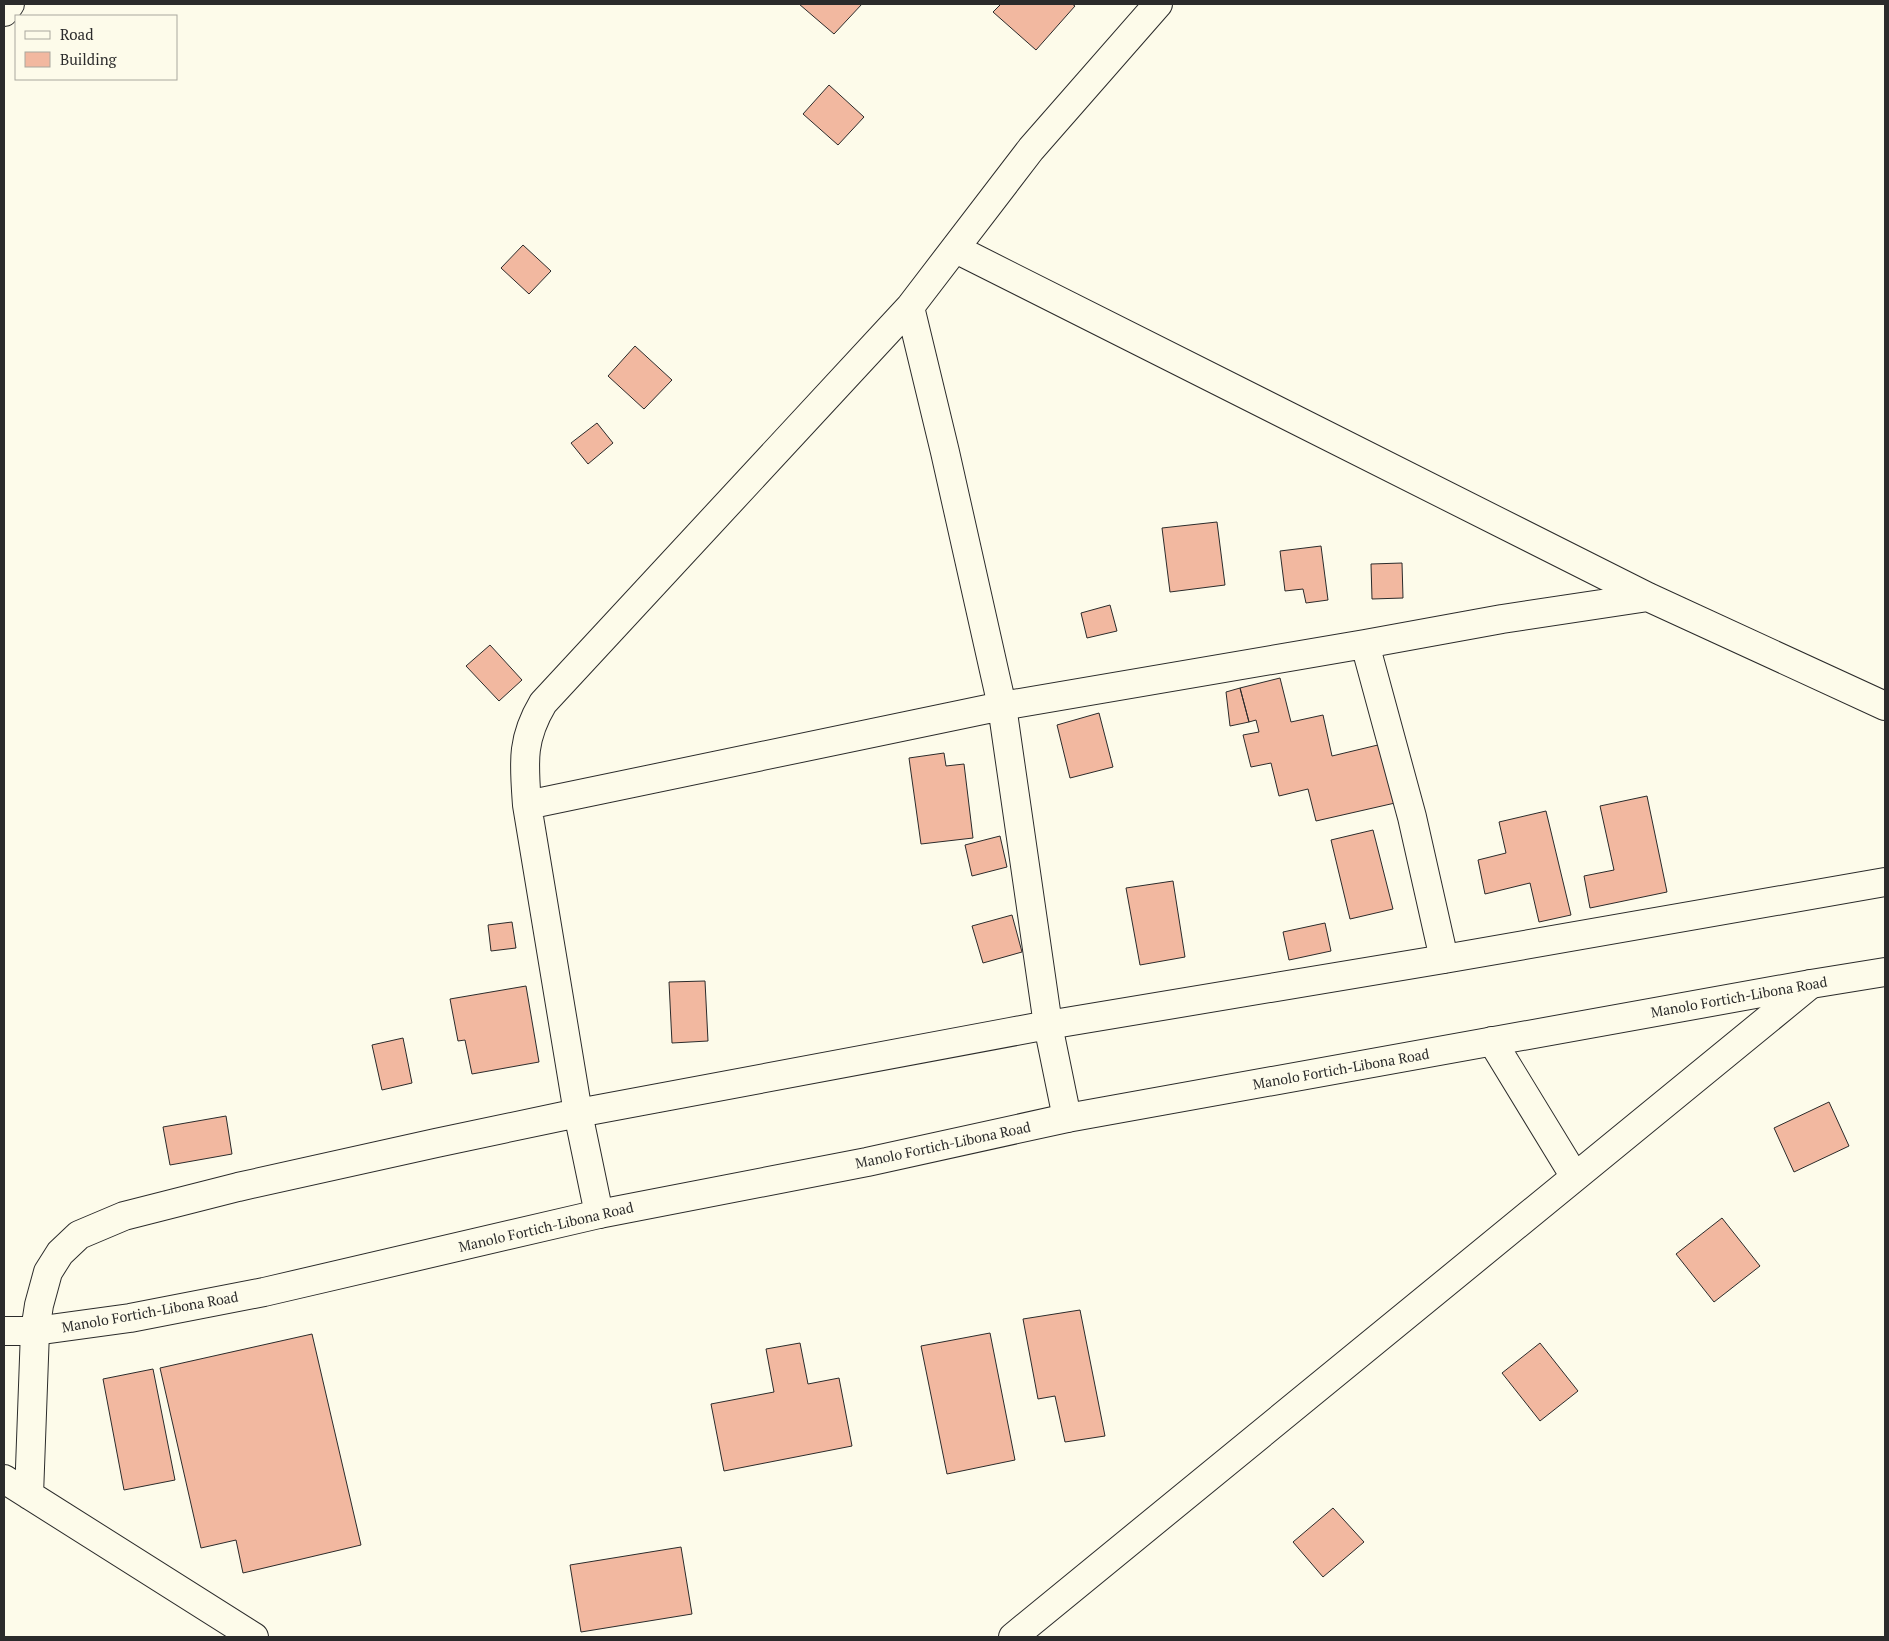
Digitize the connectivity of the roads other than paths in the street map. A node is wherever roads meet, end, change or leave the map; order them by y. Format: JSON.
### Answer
{"nodes":[{"id":1,"x":10,"y":4,"type":"edge"},
{"id":2,"x":1158,"y":4,"type":"edge"},
{"id":3,"x":4,"y":12,"type":"edge"},
{"id":4,"x":956,"y":249,"type":"junction"},
{"id":5,"x":910,"y":307,"type":"junction"},
{"id":6,"x":1648,"y":597,"type":"junction"},
{"id":7,"x":1366,"y":644,"type":"junction"},
{"id":8,"x":1002,"y":706,"type":"junction"},
{"id":9,"x":1885,"y":706,"type":"edge"},
{"id":10,"x":527,"y":805,"type":"junction"},
{"id":11,"x":1885,"y":882,"type":"edge"},
{"id":12,"x":1444,"y":959,"type":"junction"},
{"id":13,"x":1885,"y":972,"type":"edge"},
{"id":14,"x":1812,"y":984,"type":"junction"},
{"id":15,"x":1048,"y":1025,"type":"junction"},
{"id":16,"x":1492,"y":1041,"type":"junction"},
{"id":17,"x":578,"y":1113,"type":"junction"},
{"id":18,"x":1067,"y":1118,"type":"junction"},
{"id":19,"x":1575,"y":1177,"type":"junction"},
{"id":20,"x":599,"y":1214,"type":"junction"},
{"id":21,"x":4,"y":1330,"type":"edge"},
{"id":22,"x":35,"y":1331,"type":"junction"},
{"id":23,"x":4,"y":1479,"type":"edge"},
{"id":24,"x":29,"y":1495,"type":"junction"},
{"id":25,"x":254,"y":1637,"type":"edge"},
{"id":26,"x":1013,"y":1637,"type":"edge"}],
"edges":[{"from":1,"to":3,"type":"street"},
{"from":2,"to":4,"type":"street"},
{"from":4,"to":5,"type":"street"},
{"from":4,"to":6,"type":"street"},
{"from":5,"to":8,"type":"street"},
{"from":5,"to":10,"type":"street"},
{"from":6,"to":7,"type":"street"},
{"from":6,"to":9,"type":"street"},
{"from":7,"to":8,"type":"street"},
{"from":7,"to":12,"type":"street"},
{"from":8,"to":10,"type":"street"},
{"from":8,"to":15,"type":"street"},
{"from":10,"to":17,"type":"street"},
{"from":11,"to":12,"type":"street"},
{"from":12,"to":15,"type":"street"},
{"from":13,"to":14,"type":"street","name":"Manolo Fortich-Libona Road"},
{"from":14,"to":16,"type":"street","name":"Manolo Fortich-Libona Road"},
{"from":14,"to":19,"type":"street"},
{"from":15,"to":17,"type":"street"},
{"from":15,"to":18,"type":"street"},
{"from":16,"to":18,"type":"street","name":"Manolo Fortich-Libona Road"},
{"from":16,"to":19,"type":"street"},
{"from":17,"to":20,"type":"street"},
{"from":17,"to":22,"type":"street"},
{"from":18,"to":20,"type":"street","name":"Manolo Fortich-Libona Road"},
{"from":19,"to":26,"type":"street"},
{"from":20,"to":22,"type":"street","name":"Manolo Fortich-Libona Road"},
{"from":21,"to":22,"type":"street","name":"Manolo Fortich-Libona Road"},
{"from":22,"to":24,"type":"street"},
{"from":23,"to":24,"type":"street"},
{"from":24,"to":25,"type":"street"}]}
